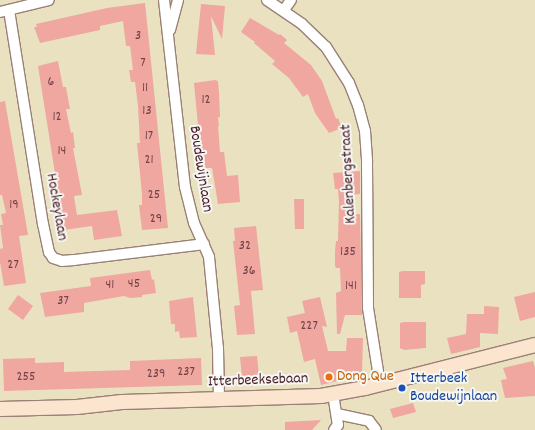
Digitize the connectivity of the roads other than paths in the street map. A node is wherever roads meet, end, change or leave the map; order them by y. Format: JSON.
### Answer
{"nodes":[{"id":1,"x":49,"y":0,"type":"edge"},
{"id":2,"x":164,"y":0,"type":"edge"},
{"id":3,"x":178,"y":0,"type":"edge"},
{"id":4,"x":267,"y":0,"type":"edge"},
{"id":5,"x":291,"y":0,"type":"edge"},
{"id":6,"x":284,"y":10,"type":"junction"},
{"id":7,"x":4,"y":11,"type":"edge"},
{"id":8,"x":169,"y":36,"type":"junction"},
{"id":9,"x":204,"y":244,"type":"junction"},
{"id":10,"x":535,"y":345,"type":"edge"},
{"id":11,"x":380,"y":384,"type":"junction"},
{"id":12,"x":333,"y":394,"type":"junction"},
{"id":13,"x":219,"y":400,"type":"junction"},
{"id":14,"x":0,"y":409,"type":"edge"},
{"id":15,"x":338,"y":414,"type":"junction"},
{"id":16,"x":334,"y":430,"type":"edge"},
{"id":17,"x":376,"y":430,"type":"edge"}],
"edges":[{"from":1,"to":7,"type":"street"},
{"from":2,"to":8,"type":"street","name":"Boudewijnlaan"},
{"from":3,"to":8,"type":"street","name":"Boudewijnlaan"},
{"from":4,"to":6,"type":"street","name":"Kalenbergstraat"},
{"from":5,"to":6,"type":"street"},
{"from":6,"to":11,"type":"street","name":"Kalenbergstraat"},
{"from":7,"to":9,"type":"street","name":"Hockeylaan"},
{"from":8,"to":9,"type":"street","name":"Boudewijnlaan"},
{"from":9,"to":13,"type":"street","name":"Boudewijnlaan"},
{"from":10,"to":11,"type":"main road","name":"Itterbeeksebaan"},
{"from":11,"to":12,"type":"main road","name":"Itterbeeksebaan"},
{"from":12,"to":13,"type":"main road","name":"Itterbeeksebaan"},
{"from":12,"to":15,"type":"street"},
{"from":13,"to":14,"type":"main road","name":"Itterbeeksebaan"},
{"from":15,"to":16,"type":"street"},
{"from":15,"to":17,"type":"street"}]}
